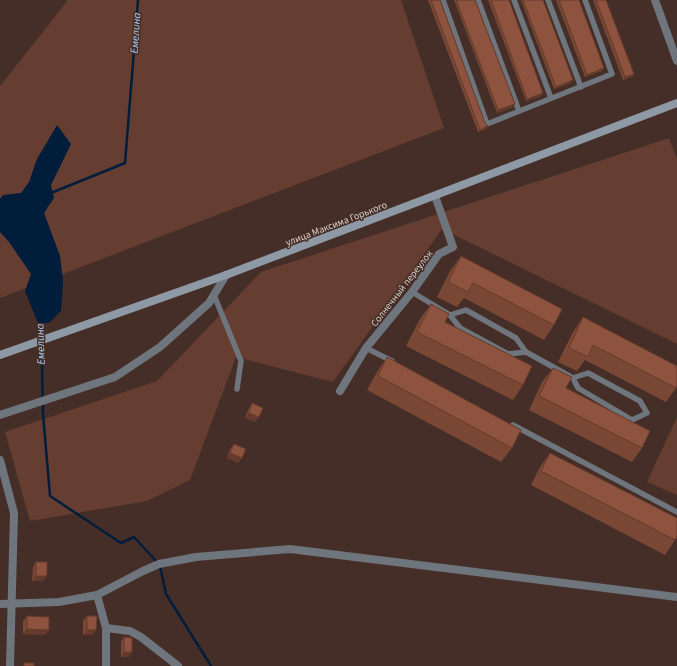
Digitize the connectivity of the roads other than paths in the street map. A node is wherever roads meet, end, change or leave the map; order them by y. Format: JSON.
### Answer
{"nodes":[{"id":1,"x":443,"y":0,"type":"edge"},
{"id":2,"x":478,"y":0,"type":"edge"},
{"id":3,"x":514,"y":0,"type":"edge"},
{"id":4,"x":548,"y":0,"type":"edge"},
{"id":5,"x":585,"y":0,"type":"edge"},
{"id":6,"x":655,"y":0,"type":"edge"},
{"id":7,"x":677,"y":61,"type":"edge"},
{"id":8,"x":581,"y":86,"type":"junction"},
{"id":9,"x":551,"y":98,"type":"junction"},
{"id":10,"x":677,"y":103,"type":"edge"},
{"id":11,"x":519,"y":111,"type":"junction"},
{"id":12,"x":435,"y":196,"type":"junction"},
{"id":13,"x":226,"y":275,"type":"junction"},
{"id":14,"x":412,"y":292,"type":"junction"},
{"id":15,"x":214,"y":295,"type":"junction"},
{"id":16,"x":450,"y":315,"type":"junction"},
{"id":17,"x":366,"y":348,"type":"junction"},
{"id":18,"x":526,"y":352,"type":"junction"},
{"id":19,"x":0,"y":355,"type":"edge"},
{"id":20,"x":394,"y":362,"type":"edge"},
{"id":21,"x":573,"y":378,"type":"junction"},
{"id":22,"x":237,"y":389,"type":"dead end"},
{"id":23,"x":340,"y":391,"type":"dead end"},
{"id":24,"x":0,"y":415,"type":"edge"},
{"id":25,"x":508,"y":422,"type":"edge"},
{"id":26,"x":0,"y":460,"type":"edge"},
{"id":27,"x":677,"y":512,"type":"edge"},
{"id":28,"x":97,"y":595,"type":"junction"},
{"id":29,"x":677,"y":597,"type":"edge"},
{"id":30,"x":11,"y":603,"type":"junction"},
{"id":31,"x":0,"y":604,"type":"edge"},
{"id":32,"x":106,"y":628,"type":"junction"},
{"id":33,"x":10,"y":666,"type":"edge"},
{"id":34,"x":106,"y":666,"type":"edge"},
{"id":35,"x":178,"y":666,"type":"edge"}],
"edges":[{"from":1,"to":11,"type":"lane"},
{"from":2,"to":11,"type":"lane"},
{"from":3,"to":9,"type":"lane"},
{"from":4,"to":8,"type":"lane"},
{"from":5,"to":8,"type":"lane"},
{"from":6,"to":7,"type":"street"},
{"from":8,"to":9,"type":"lane"},
{"from":9,"to":11,"type":"lane"},
{"from":10,"to":12,"type":"main road","name":"улица Максима Горького"},
{"from":12,"to":13,"type":"main road","name":"улица Максима Горького"},
{"from":12,"to":14,"type":"street","name":"Солнечный переулок"},
{"from":13,"to":15,"type":"street"},
{"from":13,"to":19,"type":"main road","name":"улица Максима Горького"},
{"from":14,"to":16,"type":"lane"},
{"from":14,"to":17,"type":"street","name":"Солнечный переулок"},
{"from":15,"to":22,"type":"lane"},
{"from":15,"to":24,"type":"street"},
{"from":16,"to":18,"type":"lane"},
{"from":16,"to":18,"type":"lane"},
{"from":17,"to":20,"type":"lane"},
{"from":17,"to":23,"type":"street","name":"Солнечный переулок"},
{"from":18,"to":21,"type":"lane"},
{"from":21,"to":21,"type":"lane"},
{"from":25,"to":27,"type":"lane"},
{"from":26,"to":30,"type":"street"},
{"from":28,"to":29,"type":"street"},
{"from":28,"to":30,"type":"street"},
{"from":28,"to":32,"type":"street"},
{"from":30,"to":31,"type":"street"},
{"from":30,"to":33,"type":"street"},
{"from":32,"to":34,"type":"street"},
{"from":32,"to":35,"type":"street"}]}
